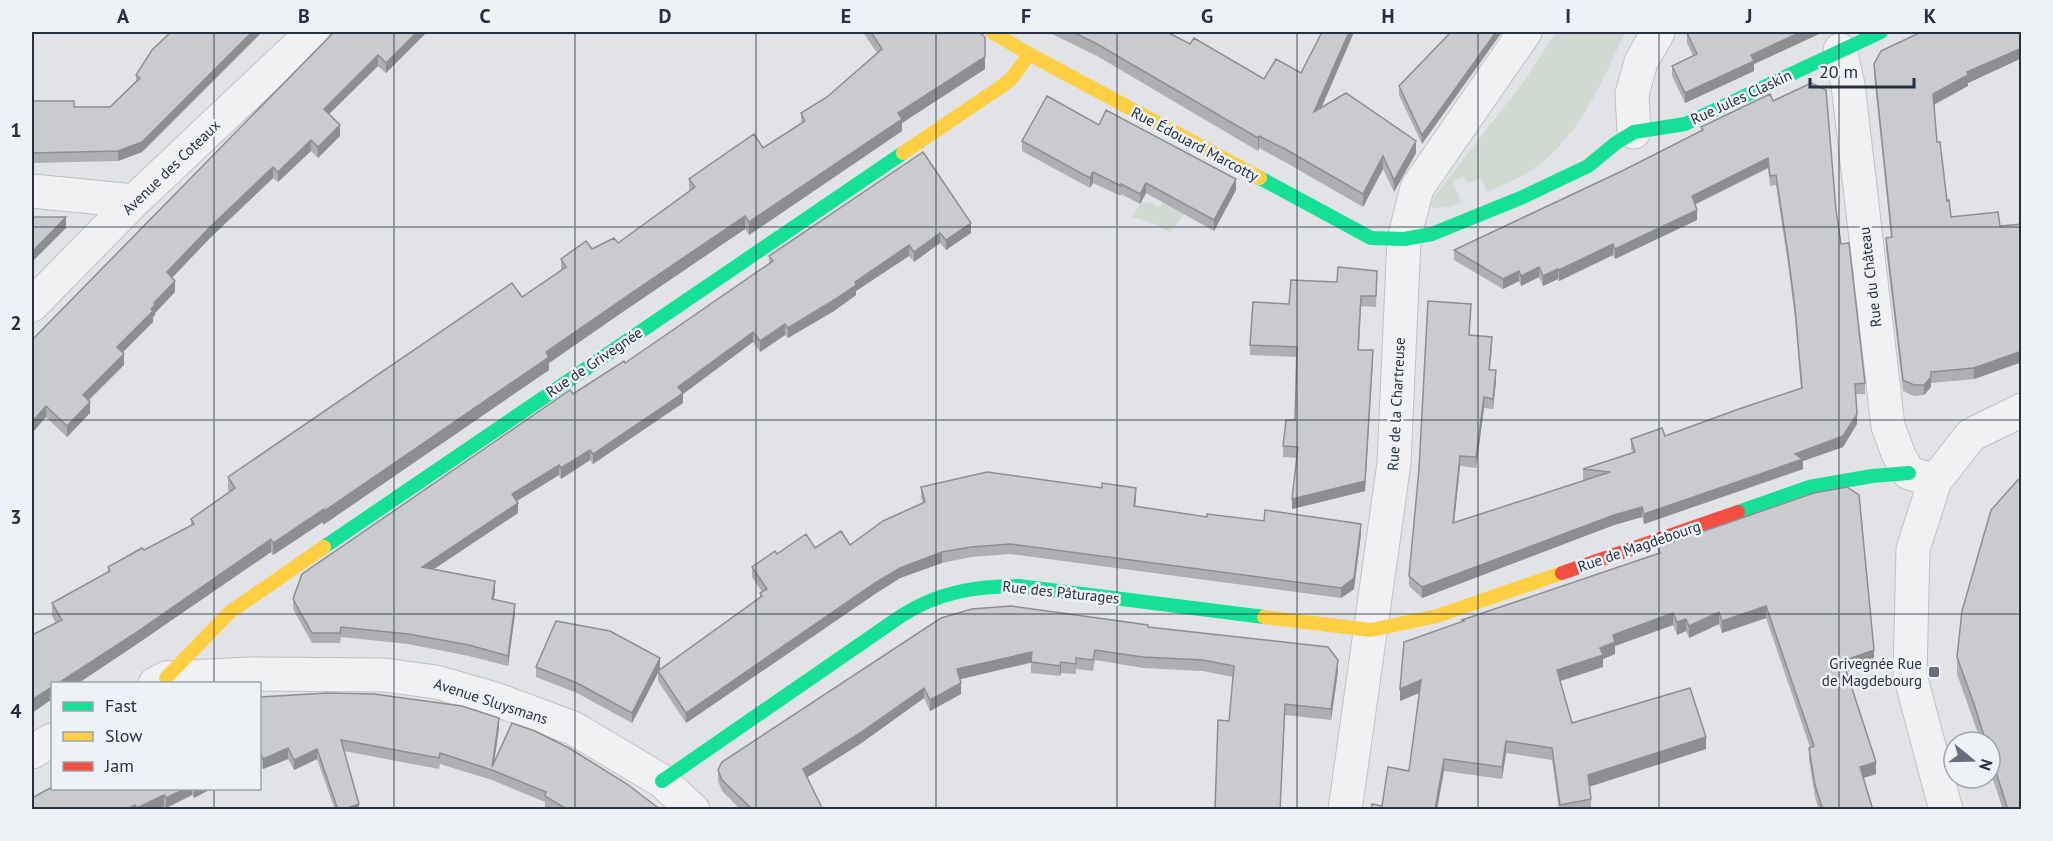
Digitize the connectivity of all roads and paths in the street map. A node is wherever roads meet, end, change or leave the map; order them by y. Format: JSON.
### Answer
{"nodes":[{"id":1,"x":313,"y":32,"type":"edge"},
{"id":2,"x":992,"y":32,"type":"edge"},
{"id":3,"x":1525,"y":32,"type":"edge"},
{"id":4,"x":1658,"y":32,"type":"edge"},
{"id":5,"x":1881,"y":32,"type":"edge"},
{"id":6,"x":1840,"y":50,"type":"junction"},
{"id":7,"x":1029,"y":54,"type":"junction"},
{"id":8,"x":1634,"y":132,"type":"junction"},
{"id":9,"x":32,"y":191,"type":"edge"},
{"id":10,"x":134,"y":201,"type":"junction"},
{"id":11,"x":1404,"y":239,"type":"junction"},
{"id":12,"x":32,"y":305,"type":"edge"},
{"id":13,"x":2022,"y":410,"type":"edge"},
{"id":14,"x":1922,"y":477,"type":"junction"},
{"id":15,"x":1371,"y":630,"type":"junction"},
{"id":16,"x":161,"y":681,"type":"edge"},
{"id":17,"x":51,"y":741,"type":"edge"},
{"id":18,"x":32,"y":752,"type":"edge"},
{"id":19,"x":662,"y":781,"type":"junction"},
{"id":20,"x":693,"y":810,"type":"edge"},
{"id":21,"x":1345,"y":810,"type":"edge"},
{"id":22,"x":1946,"y":810,"type":"edge"}],
"edges":[{"from":1,"to":10,"type":"street","name":"Avenue des Coteaux"},
{"from":2,"to":7,"type":"street","name":"Rue Édouard Marcotty"},
{"from":3,"to":11,"type":"street","name":"Rue de la Chartreuse"},
{"from":4,"to":8,"type":"street"},
{"from":5,"to":6,"type":"street","name":"Rue Jules Claskin"},
{"from":6,"to":8,"type":"street","name":"Rue Jules Claskin"},
{"from":6,"to":14,"type":"street","name":"Rue du Château"},
{"from":7,"to":11,"type":"street","name":"Rue Édouard Marcotty"},
{"from":7,"to":16,"type":"street","name":"Rue de Grivegnée"},
{"from":8,"to":11,"type":"street","name":"Rue Jules Claskin"},
{"from":9,"to":10,"type":"street"},
{"from":10,"to":12,"type":"street","name":"Avenue des Coteaux"},
{"from":11,"to":15,"type":"street","name":"Rue de la Chartreuse"},
{"from":13,"to":14,"type":"street"},
{"from":14,"to":15,"type":"street","name":"Rue de Magdebourg"},
{"from":14,"to":22,"type":"street"},
{"from":15,"to":19,"type":"street","name":"Rue des Pâturages"},
{"from":15,"to":21,"type":"street","name":"Rue de la Chartreuse"},
{"from":16,"to":19,"type":"street","name":"Avenue Sluysmans"},
{"from":17,"to":18,"type":"street"},
{"from":19,"to":20,"type":"street","name":"Avenue Sluysmans"}]}
